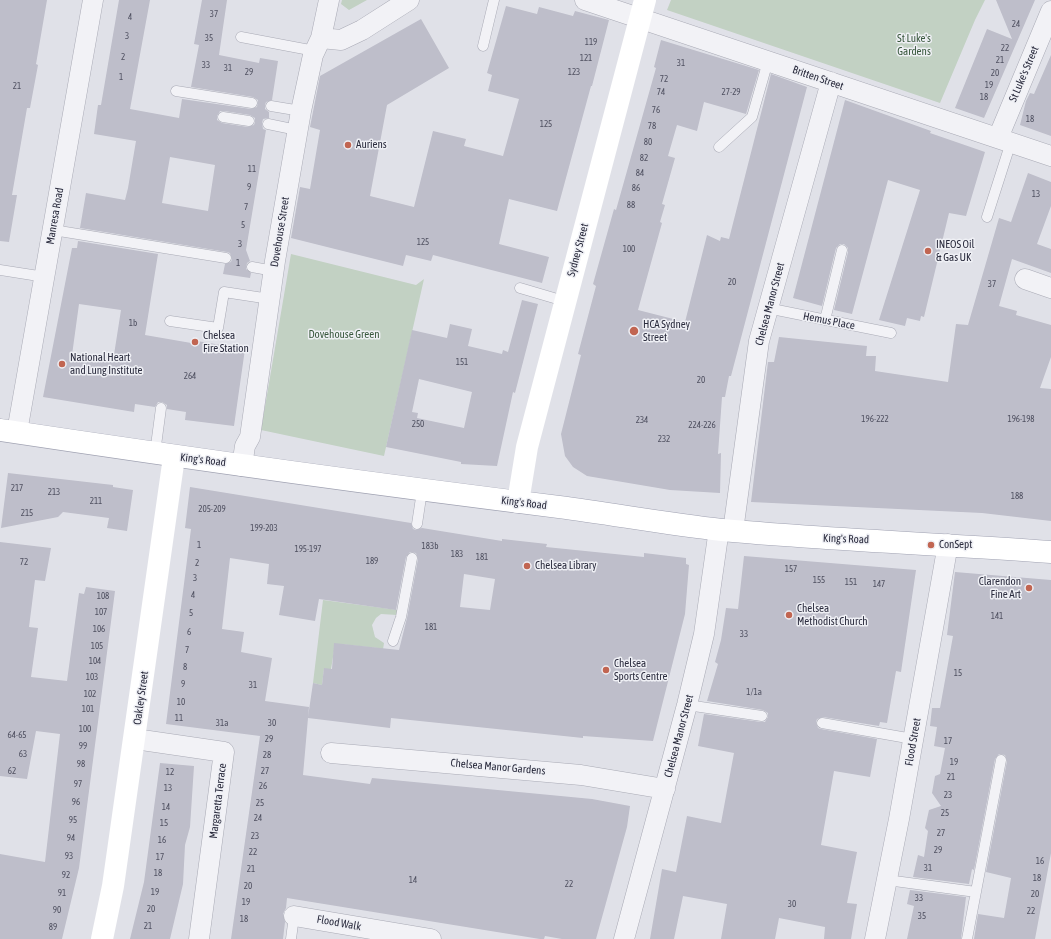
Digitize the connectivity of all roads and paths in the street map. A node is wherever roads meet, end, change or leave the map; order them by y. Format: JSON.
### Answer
{"nodes":[{"id":1,"x":93,"y":0,"type":"edge"},
{"id":2,"x":329,"y":0,"type":"edge"},
{"id":3,"x":409,"y":0,"type":"edge"},
{"id":4,"x":494,"y":0,"type":"edge"},
{"id":5,"x":585,"y":0,"type":"edge"},
{"id":6,"x":642,"y":9,"type":"edge"},
{"id":7,"x":1051,"y":11,"type":"edge"},
{"id":8,"x":241,"y":37,"type":"dead end"},
{"id":9,"x":318,"y":44,"type":"junction"},
{"id":10,"x":483,"y":46,"type":"dead end"},
{"id":11,"x":768,"y":61,"type":"junction"},
{"id":12,"x":831,"y":82,"type":"junction"},
{"id":13,"x":176,"y":91,"type":"dead end"},
{"id":14,"x":252,"y":103,"type":"dead end"},
{"id":15,"x":270,"y":106,"type":"dead end"},
{"id":16,"x":223,"y":116,"type":"dead end"},
{"id":17,"x":299,"y":120,"type":"junction"},
{"id":18,"x":249,"y":121,"type":"dead end"},
{"id":19,"x":268,"y":124,"type":"dead end"},
{"id":20,"x":1004,"y":140,"type":"junction"},
{"id":21,"x":719,"y":148,"type":"dead end"},
{"id":22,"x":1051,"y":156,"type":"edge"},
{"id":23,"x":987,"y":217,"type":"dead end"},
{"id":24,"x":53,"y":230,"type":"junction"},
{"id":25,"x":842,"y":250,"type":"dead end"},
{"id":26,"x":226,"y":258,"type":"dead end"},
{"id":27,"x":252,"y":267,"type":"dead end"},
{"id":28,"x":0,"y":270,"type":"edge"},
{"id":29,"x":274,"y":270,"type":"junction"},
{"id":30,"x":45,"y":277,"type":"junction"},
{"id":31,"x":1024,"y":279,"type":"dead end"},
{"id":32,"x":520,"y":288,"type":"dead end"},
{"id":33,"x":1051,"y":288,"type":"edge"},
{"id":34,"x":270,"y":299,"type":"junction"},
{"id":35,"x":564,"y":301,"type":"junction"},
{"id":36,"x":768,"y":308,"type":"junction"},
{"id":37,"x":825,"y":320,"type":"junction"},
{"id":38,"x":170,"y":321,"type":"dead end"},
{"id":39,"x":890,"y":333,"type":"dead end"},
{"id":40,"x":161,"y":408,"type":"dead end"},
{"id":41,"x":8,"y":431,"type":"edge"},
{"id":42,"x":164,"y":455,"type":"junction"},
{"id":43,"x":242,"y":466,"type":"junction"},
{"id":44,"x":422,"y":491,"type":"junction"},
{"id":45,"x":518,"y":502,"type":"junction"},
{"id":46,"x":417,"y":524,"type":"dead end"},
{"id":47,"x":726,"y":530,"type":"junction"},
{"id":48,"x":948,"y":544,"type":"junction"},
{"id":49,"x":1051,"y":552,"type":"edge"},
{"id":50,"x":412,"y":558,"type":"dead end"},
{"id":51,"x":393,"y":641,"type":"dead end"},
{"id":52,"x":688,"y":705,"type":"junction"},
{"id":53,"x":762,"y":716,"type":"dead end"},
{"id":54,"x":822,"y":723,"type":"dead end"},
{"id":55,"x":913,"y":738,"type":"junction"},
{"id":56,"x":135,"y":739,"type":"junction"},
{"id":57,"x":331,"y":753,"type":"dead end"},
{"id":58,"x":1001,"y":760,"type":"dead end"},
{"id":59,"x":665,"y":789,"type":"junction"},
{"id":60,"x":887,"y":880,"type":"junction"},
{"id":61,"x":976,"y":892,"type":"junction"},
{"id":62,"x":294,"y":916,"type":"joint"},
{"id":63,"x":102,"y":939,"type":"edge"},
{"id":64,"x":199,"y":939,"type":"edge"},
{"id":65,"x":291,"y":939,"type":"edge"},
{"id":66,"x":431,"y":939,"type":"edge"},
{"id":67,"x":624,"y":939,"type":"edge"},
{"id":68,"x":875,"y":939,"type":"edge"},
{"id":69,"x":968,"y":939,"type":"edge"}],
"edges":[{"from":1,"to":24,"type":"street","name":"Manresa Road"},
{"from":2,"to":9,"type":"street","name":"Dovehouse Street"},
{"from":3,"to":9,"type":"street"},
{"from":4,"to":10,"type":"lane"},
{"from":5,"to":6,"type":"street","name":"Britten Street"},
{"from":6,"to":11,"type":"street","name":"Britten Street"},
{"from":6,"to":35,"type":"main road","name":"Sydney Street"},
{"from":7,"to":20,"type":"street","name":"St Luke's Street"},
{"from":8,"to":9,"type":"lane"},
{"from":9,"to":17,"type":"street","name":"Dovehouse Street"},
{"from":11,"to":12,"type":"street","name":"Britten Street"},
{"from":11,"to":21,"type":"lane"},
{"from":12,"to":20,"type":"street","name":"Britten Street"},
{"from":12,"to":36,"type":"street","name":"Chelsea Manor Street"},
{"from":13,"to":14,"type":"lane"},
{"from":15,"to":17,"type":"lane"},
{"from":16,"to":18,"type":"lane"},
{"from":17,"to":19,"type":"lane"},
{"from":17,"to":29,"type":"street","name":"Dovehouse Street"},
{"from":20,"to":22,"type":"street","name":"Britten Street"},
{"from":20,"to":23,"type":"lane"},
{"from":24,"to":26,"type":"lane"},
{"from":24,"to":30,"type":"street","name":"Manresa Road"},
{"from":25,"to":37,"type":"lane"},
{"from":27,"to":29,"type":"lane"},
{"from":28,"to":30,"type":"lane"},
{"from":29,"to":34,"type":"street","name":"Dovehouse Street"},
{"from":30,"to":41,"type":"street","name":"Manresa Road"},
{"from":31,"to":33,"type":"street"},
{"from":32,"to":35,"type":"lane"},
{"from":34,"to":38,"type":"lane"},
{"from":34,"to":43,"type":"street","name":"Dovehouse Street"},
{"from":35,"to":45,"type":"main road","name":"Sydney Street"},
{"from":36,"to":37,"type":"lane","name":"Hemus Place"},
{"from":36,"to":47,"type":"street","name":"Chelsea Manor Street"},
{"from":37,"to":39,"type":"lane","name":"Hemus Place"},
{"from":40,"to":42,"type":"lane"},
{"from":41,"to":42,"type":"main road","name":"King's Road"},
{"from":42,"to":43,"type":"main road","name":"King's Road"},
{"from":42,"to":56,"type":"main road","name":"Oakley Street"},
{"from":43,"to":44,"type":"main road","name":"King's Road"},
{"from":44,"to":45,"type":"main road","name":"King's Road"},
{"from":44,"to":46,"type":"lane"},
{"from":45,"to":47,"type":"main road","name":"King's Road"},
{"from":47,"to":48,"type":"main road","name":"King's Road"},
{"from":47,"to":52,"type":"street","name":"Chelsea Manor Street"},
{"from":48,"to":49,"type":"main road","name":"King's Road"},
{"from":48,"to":55,"type":"street","name":"Flood Street"},
{"from":50,"to":51,"type":"lane"},
{"from":52,"to":53,"type":"lane"},
{"from":52,"to":59,"type":"street","name":"Chelsea Manor Street"},
{"from":54,"to":55,"type":"lane"},
{"from":55,"to":60,"type":"street","name":"Flood Street"},
{"from":56,"to":63,"type":"main road","name":"Oakley Street"},
{"from":56,"to":64,"type":"street","name":"Margaretta Terrace"},
{"from":57,"to":59,"type":"street","name":"Chelsea Manor Gardens"},
{"from":58,"to":61,"type":"lane"},
{"from":59,"to":67,"type":"street","name":"Chelsea Manor Street"},
{"from":60,"to":61,"type":"lane"},
{"from":60,"to":68,"type":"street","name":"Flood Street"},
{"from":61,"to":69,"type":"lane"},
{"from":62,"to":65,"type":"lane"},
{"from":62,"to":66,"type":"street","name":"Flood Walk"}]}
